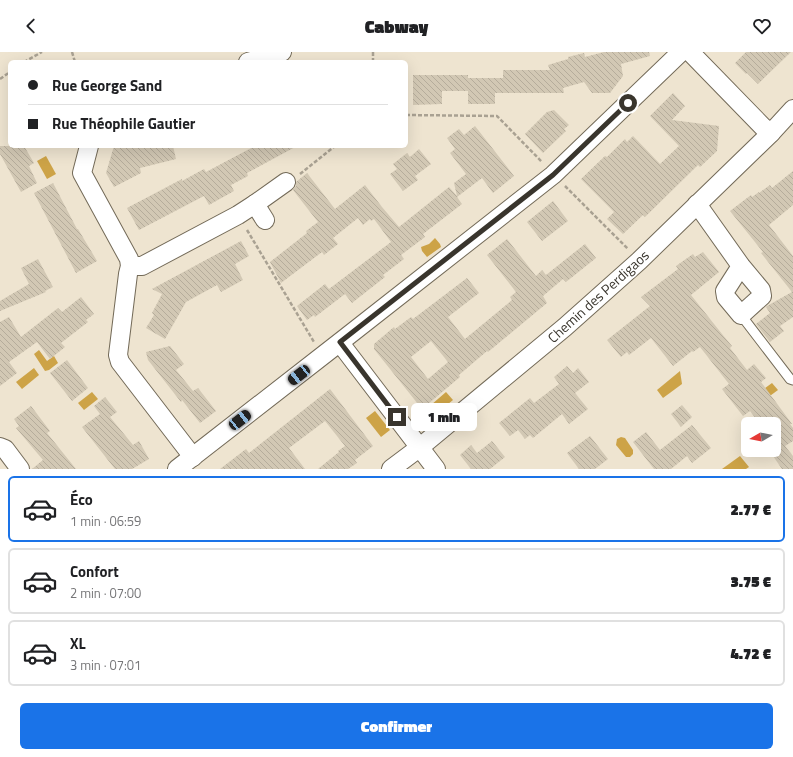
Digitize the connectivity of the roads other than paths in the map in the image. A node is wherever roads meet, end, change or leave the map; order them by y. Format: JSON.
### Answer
{"nodes":[{"id":1,"x":282,"y":52,"type":"edge"},
{"id":2,"x":681,"y":52,"type":"edge"},
{"id":3,"x":690,"y":52,"type":"edge"},
{"id":4,"x":255,"y":60,"type":"edge"},
{"id":5,"x":793,"y":109,"type":"edge"},
{"id":6,"x":771,"y":133,"type":"junction"},
{"id":7,"x":88,"y":148,"type":"edge"},
{"id":8,"x":286,"y":182,"type":"road end"},
{"id":9,"x":255,"y":204,"type":"junction"},
{"id":10,"x":697,"y":204,"type":"junction"},
{"id":11,"x":265,"y":220,"type":"dead end"},
{"id":12,"x":130,"y":266,"type":"junction"},
{"id":13,"x":741,"y":266,"type":"junction"},
{"id":14,"x":741,"y":315,"type":"junction"},
{"id":15,"x":340,"y":342,"type":"junction"},
{"id":16,"x":793,"y":380,"type":"edge"},
{"id":17,"x":0,"y":447,"type":"edge"},
{"id":18,"x":419,"y":448,"type":"junction"},
{"id":19,"x":193,"y":457,"type":"junction"},
{"id":20,"x":20,"y":469,"type":"edge"},
{"id":21,"x":177,"y":469,"type":"edge"},
{"id":22,"x":391,"y":469,"type":"edge"},
{"id":23,"x":436,"y":469,"type":"edge"}],
"edges":[{"from":1,"to":4,"type":"street"},
{"from":2,"to":15,"type":"street"},
{"from":3,"to":6,"type":"street"},
{"from":5,"to":6,"type":"street","name":"Chemin des Perdigaos"},
{"from":6,"to":10,"type":"street","name":"Chemin des Perdigaos"},
{"from":7,"to":12,"type":"street"},
{"from":8,"to":9,"type":"street"},
{"from":9,"to":11,"type":"street"},
{"from":9,"to":12,"type":"street"},
{"from":10,"to":13,"type":"street"},
{"from":10,"to":18,"type":"street","name":"Chemin des Perdigaos"},
{"from":12,"to":19,"type":"street"},
{"from":13,"to":14,"type":"street"},
{"from":13,"to":14,"type":"street"},
{"from":14,"to":16,"type":"lane"},
{"from":15,"to":18,"type":"street"},
{"from":15,"to":19,"type":"street"},
{"from":17,"to":20,"type":"street"},
{"from":18,"to":22,"type":"street","name":"Chemin des Perdigaos"},
{"from":18,"to":23,"type":"street"},
{"from":19,"to":21,"type":"street"}]}
